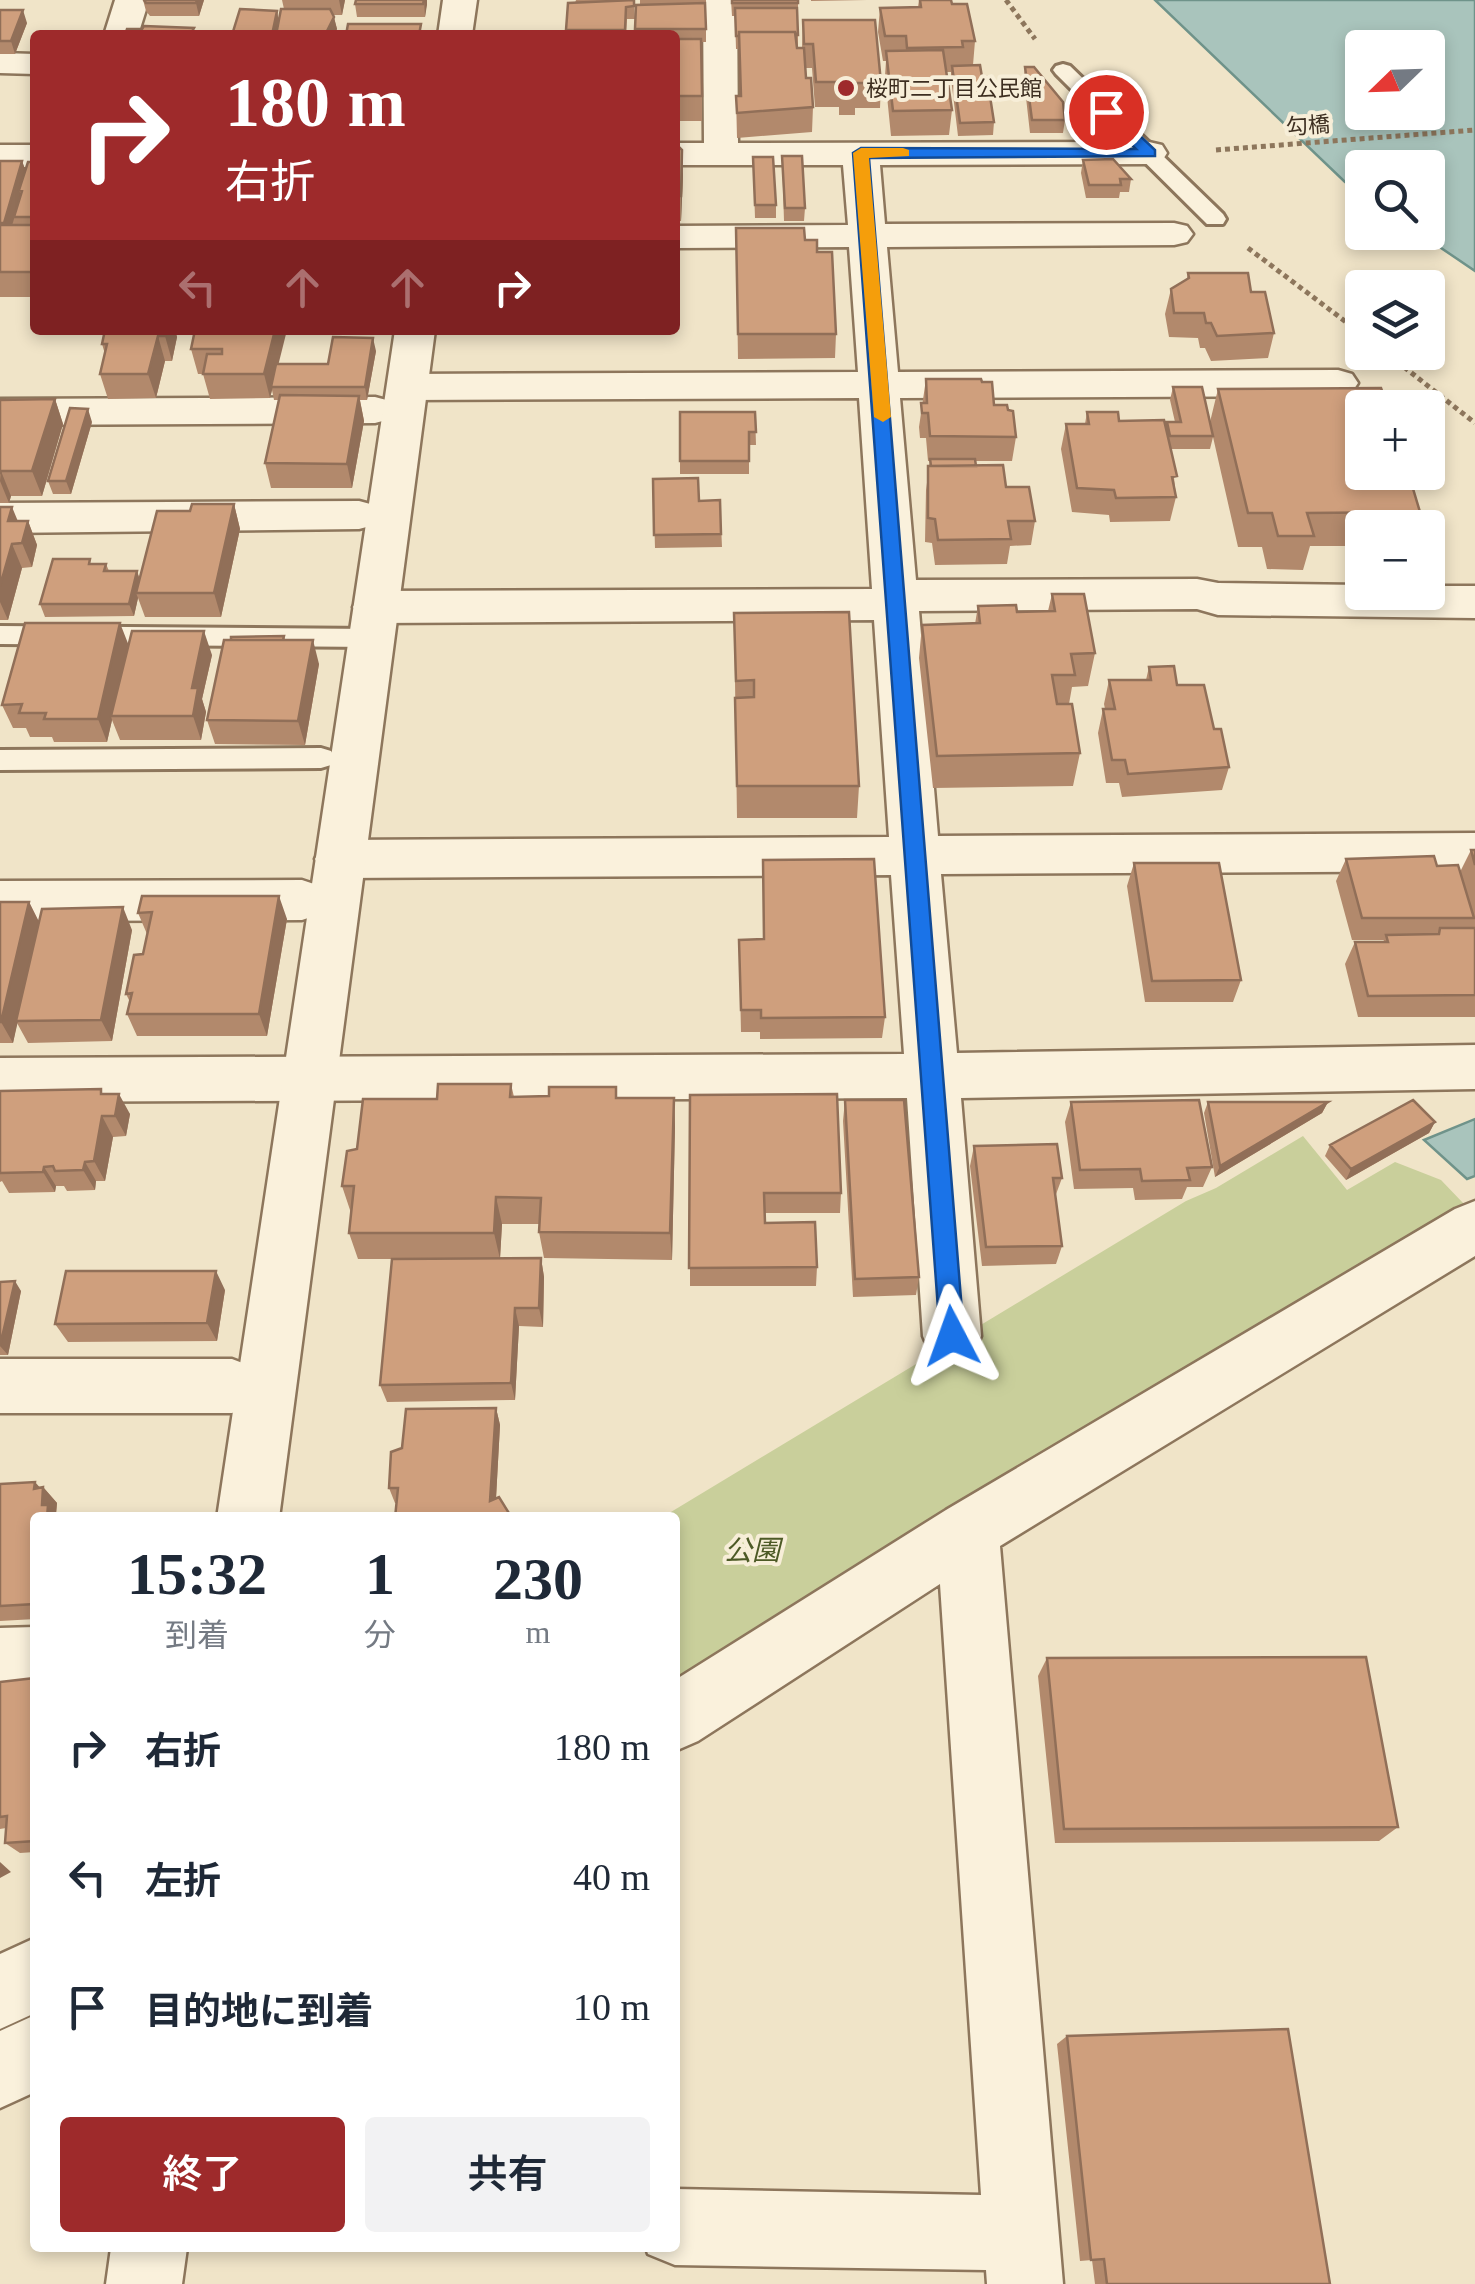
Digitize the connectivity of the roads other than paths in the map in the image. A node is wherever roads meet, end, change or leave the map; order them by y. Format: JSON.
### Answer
{"nodes":[{"id":1,"x":132,"y":0,"type":"edge"},
{"id":2,"x":460,"y":0,"type":"edge"},
{"id":3,"x":720,"y":0,"type":"edge"},
{"id":4,"x":123,"y":30,"type":"edge"},
{"id":5,"x":456,"y":30,"type":"edge"},
{"id":6,"x":0,"y":63,"type":"edge"},
{"id":7,"x":30,"y":64,"type":"edge"},
{"id":8,"x":1062,"y":70,"type":"dead end"},
{"id":9,"x":721,"y":142,"type":"dead end"},
{"id":10,"x":861,"y":153,"type":"junction"},
{"id":11,"x":1150,"y":153,"type":"junction"},
{"id":12,"x":680,"y":154,"type":"edge"},
{"id":13,"x":0,"y":156,"type":"edge"},
{"id":14,"x":30,"y":156,"type":"edge"},
{"id":15,"x":1215,"y":219,"type":"road end"},
{"id":16,"x":1174,"y":234,"type":"dead end"},
{"id":17,"x":867,"y":236,"type":"junction"},
{"id":18,"x":680,"y":237,"type":"edge"},
{"id":19,"x":414,"y":335,"type":"edge"},
{"id":20,"x":880,"y":382,"type":"junction"},
{"id":21,"x":1338,"y":383,"type":"dead end"},
{"id":22,"x":392,"y":398,"type":"junction"},
{"id":23,"x":0,"y":412,"type":"edge"},
{"id":24,"x":359,"y":514,"type":"dead end"},
{"id":25,"x":0,"y":518,"type":"edge"},
{"id":26,"x":896,"y":600,"type":"junction"},
{"id":27,"x":1475,"y":602,"type":"edge"},
{"id":28,"x":374,"y":622,"type":"junction"},
{"id":29,"x":0,"y":636,"type":"edge"},
{"id":30,"x":322,"y":758,"type":"dead end"},
{"id":31,"x":0,"y":760,"type":"edge"},
{"id":32,"x":1475,"y":852,"type":"edge"},
{"id":33,"x":912,"y":856,"type":"junction"},
{"id":34,"x":340,"y":860,"type":"junction"},
{"id":35,"x":302,"y":900,"type":"dead end"},
{"id":36,"x":0,"y":902,"type":"edge"},
{"id":37,"x":1475,"y":1067,"type":"edge"},
{"id":38,"x":310,"y":1076,"type":"junction"},
{"id":39,"x":932,"y":1076,"type":"junction"},
{"id":40,"x":0,"y":1080,"type":"edge"},
{"id":41,"x":1475,"y":1226,"type":"edge"},
{"id":42,"x":952,"y":1336,"type":"dead end"},
{"id":43,"x":0,"y":1386,"type":"edge"},
{"id":44,"x":232,"y":1386,"type":"dead end"},
{"id":45,"x":249,"y":1512,"type":"edge"},
{"id":46,"x":968,"y":1530,"type":"junction"},
{"id":47,"x":30,"y":1658,"type":"edge"},
{"id":48,"x":0,"y":1660,"type":"edge"},
{"id":49,"x":680,"y":1715,"type":"edge"},
{"id":50,"x":30,"y":1976,"type":"edge"},
{"id":51,"x":0,"y":1994,"type":"edge"},
{"id":52,"x":30,"y":2053,"type":"edge"},
{"id":53,"x":0,"y":2072,"type":"edge"},
{"id":54,"x":680,"y":2227,"type":"edge"},
{"id":55,"x":149,"y":2252,"type":"edge"},
{"id":56,"x":1023,"y":2259,"type":"edge"},
{"id":57,"x":144,"y":2284,"type":"edge"}],
"edges":[{"from":1,"to":4,"type":"street"},
{"from":2,"to":5,"type":"street"},
{"from":3,"to":9,"type":"street"},
{"from":6,"to":7,"type":"street"},
{"from":8,"to":11,"type":"lane"},
{"from":10,"to":11,"type":"street"},
{"from":10,"to":12,"type":"street"},
{"from":10,"to":17,"type":"street"},
{"from":11,"to":15,"type":"lane"},
{"from":13,"to":14,"type":"street"},
{"from":16,"to":17,"type":"street"},
{"from":17,"to":18,"type":"street"},
{"from":17,"to":20,"type":"street"},
{"from":19,"to":22,"type":"street"},
{"from":20,"to":21,"type":"street"},
{"from":20,"to":22,"type":"street"},
{"from":20,"to":26,"type":"street"},
{"from":22,"to":23,"type":"street"},
{"from":22,"to":28,"type":"street"},
{"from":24,"to":25,"type":"street"},
{"from":26,"to":27,"type":"street"},
{"from":26,"to":28,"type":"street"},
{"from":26,"to":33,"type":"street"},
{"from":28,"to":29,"type":"lane"},
{"from":28,"to":34,"type":"street"},
{"from":30,"to":31,"type":"lane"},
{"from":32,"to":33,"type":"street"},
{"from":33,"to":34,"type":"street"},
{"from":33,"to":39,"type":"street"},
{"from":34,"to":38,"type":"street"},
{"from":35,"to":36,"type":"street"},
{"from":37,"to":39,"type":"street"},
{"from":38,"to":39,"type":"street"},
{"from":38,"to":40,"type":"street"},
{"from":38,"to":45,"type":"street"},
{"from":39,"to":42,"type":"street"},
{"from":41,"to":46,"type":"street"},
{"from":43,"to":44,"type":"street"},
{"from":46,"to":49,"type":"street"},
{"from":46,"to":56,"type":"street"},
{"from":47,"to":48,"type":"street"},
{"from":50,"to":51,"type":"street"},
{"from":52,"to":53,"type":"street"},
{"from":54,"to":56,"type":"street"},
{"from":55,"to":57,"type":"street"}]}
